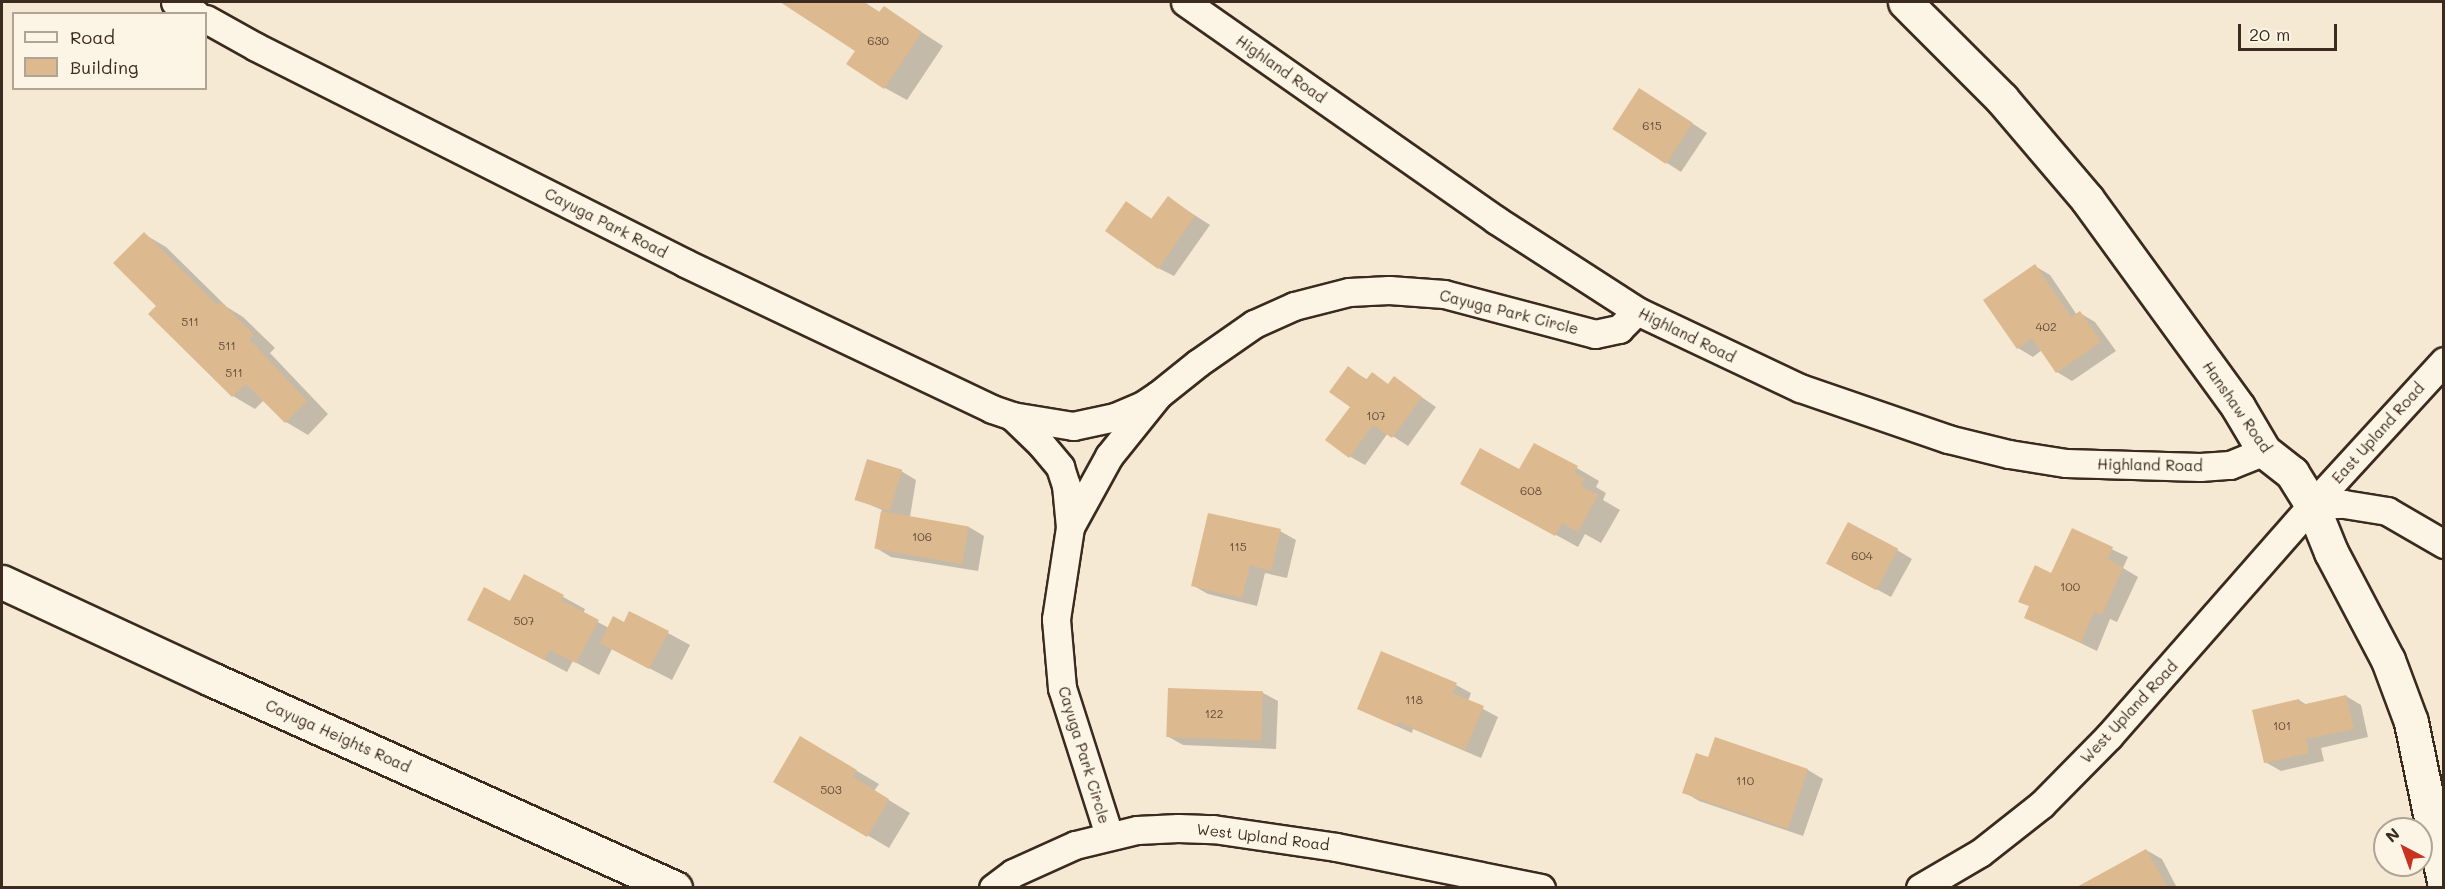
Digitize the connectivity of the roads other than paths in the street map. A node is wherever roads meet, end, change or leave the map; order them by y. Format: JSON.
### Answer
{"nodes":[{"id":1,"x":175,"y":2,"type":"edge"},
{"id":2,"x":1185,"y":2,"type":"edge"},
{"id":3,"x":1905,"y":2,"type":"edge"},
{"id":4,"x":192,"y":12,"type":"edge"},
{"id":5,"x":207,"y":20,"type":"edge"},
{"id":6,"x":1637,"y":311,"type":"junction"},
{"id":7,"x":2444,"y":361,"type":"edge"},
{"id":8,"x":1158,"y":395,"type":"junction"},
{"id":9,"x":1012,"y":416,"type":"junction"},
{"id":10,"x":2264,"y":451,"type":"junction"},
{"id":11,"x":2312,"y":505,"type":"junction"},
{"id":12,"x":1070,"y":527,"type":"junction"},
{"id":13,"x":2444,"y":544,"type":"edge"},
{"id":14,"x":2,"y":582,"type":"edge"},
{"id":15,"x":1109,"y":835,"type":"junction"},
{"id":16,"x":2444,"y":881,"type":"edge"},
{"id":17,"x":675,"y":888,"type":"edge"},
{"id":18,"x":993,"y":888,"type":"edge"},
{"id":19,"x":1541,"y":888,"type":"edge"},
{"id":20,"x":1920,"y":888,"type":"edge"}],
"edges":[{"from":1,"to":4,"type":"street"},
{"from":2,"to":6,"type":"street","name":"Highland Road"},
{"from":3,"to":10,"type":"street","name":"Hanshaw Road"},
{"from":5,"to":9,"type":"street","name":"Cayuga Park Road"},
{"from":6,"to":8,"type":"street","name":"Cayuga Park Circle"},
{"from":6,"to":10,"type":"street","name":"Highland Road"},
{"from":7,"to":11,"type":"street","name":"East Upland Road"},
{"from":8,"to":9,"type":"street","name":"Cayuga Park Road"},
{"from":8,"to":12,"type":"street","name":"Cayuga Park Circle"},
{"from":9,"to":12,"type":"street","name":"Cayuga Park Road"},
{"from":10,"to":11,"type":"street","name":"Hanshaw Road"},
{"from":11,"to":13,"type":"street"},
{"from":11,"to":16,"type":"street","name":"Hanshaw Road"},
{"from":11,"to":20,"type":"street","name":"West Upland Road"},
{"from":12,"to":15,"type":"street","name":"Cayuga Park Circle"},
{"from":14,"to":17,"type":"street","name":"Cayuga Heights Road"},
{"from":15,"to":18,"type":"street","name":"West Upland Road"},
{"from":15,"to":19,"type":"street","name":"West Upland Road"}]}
